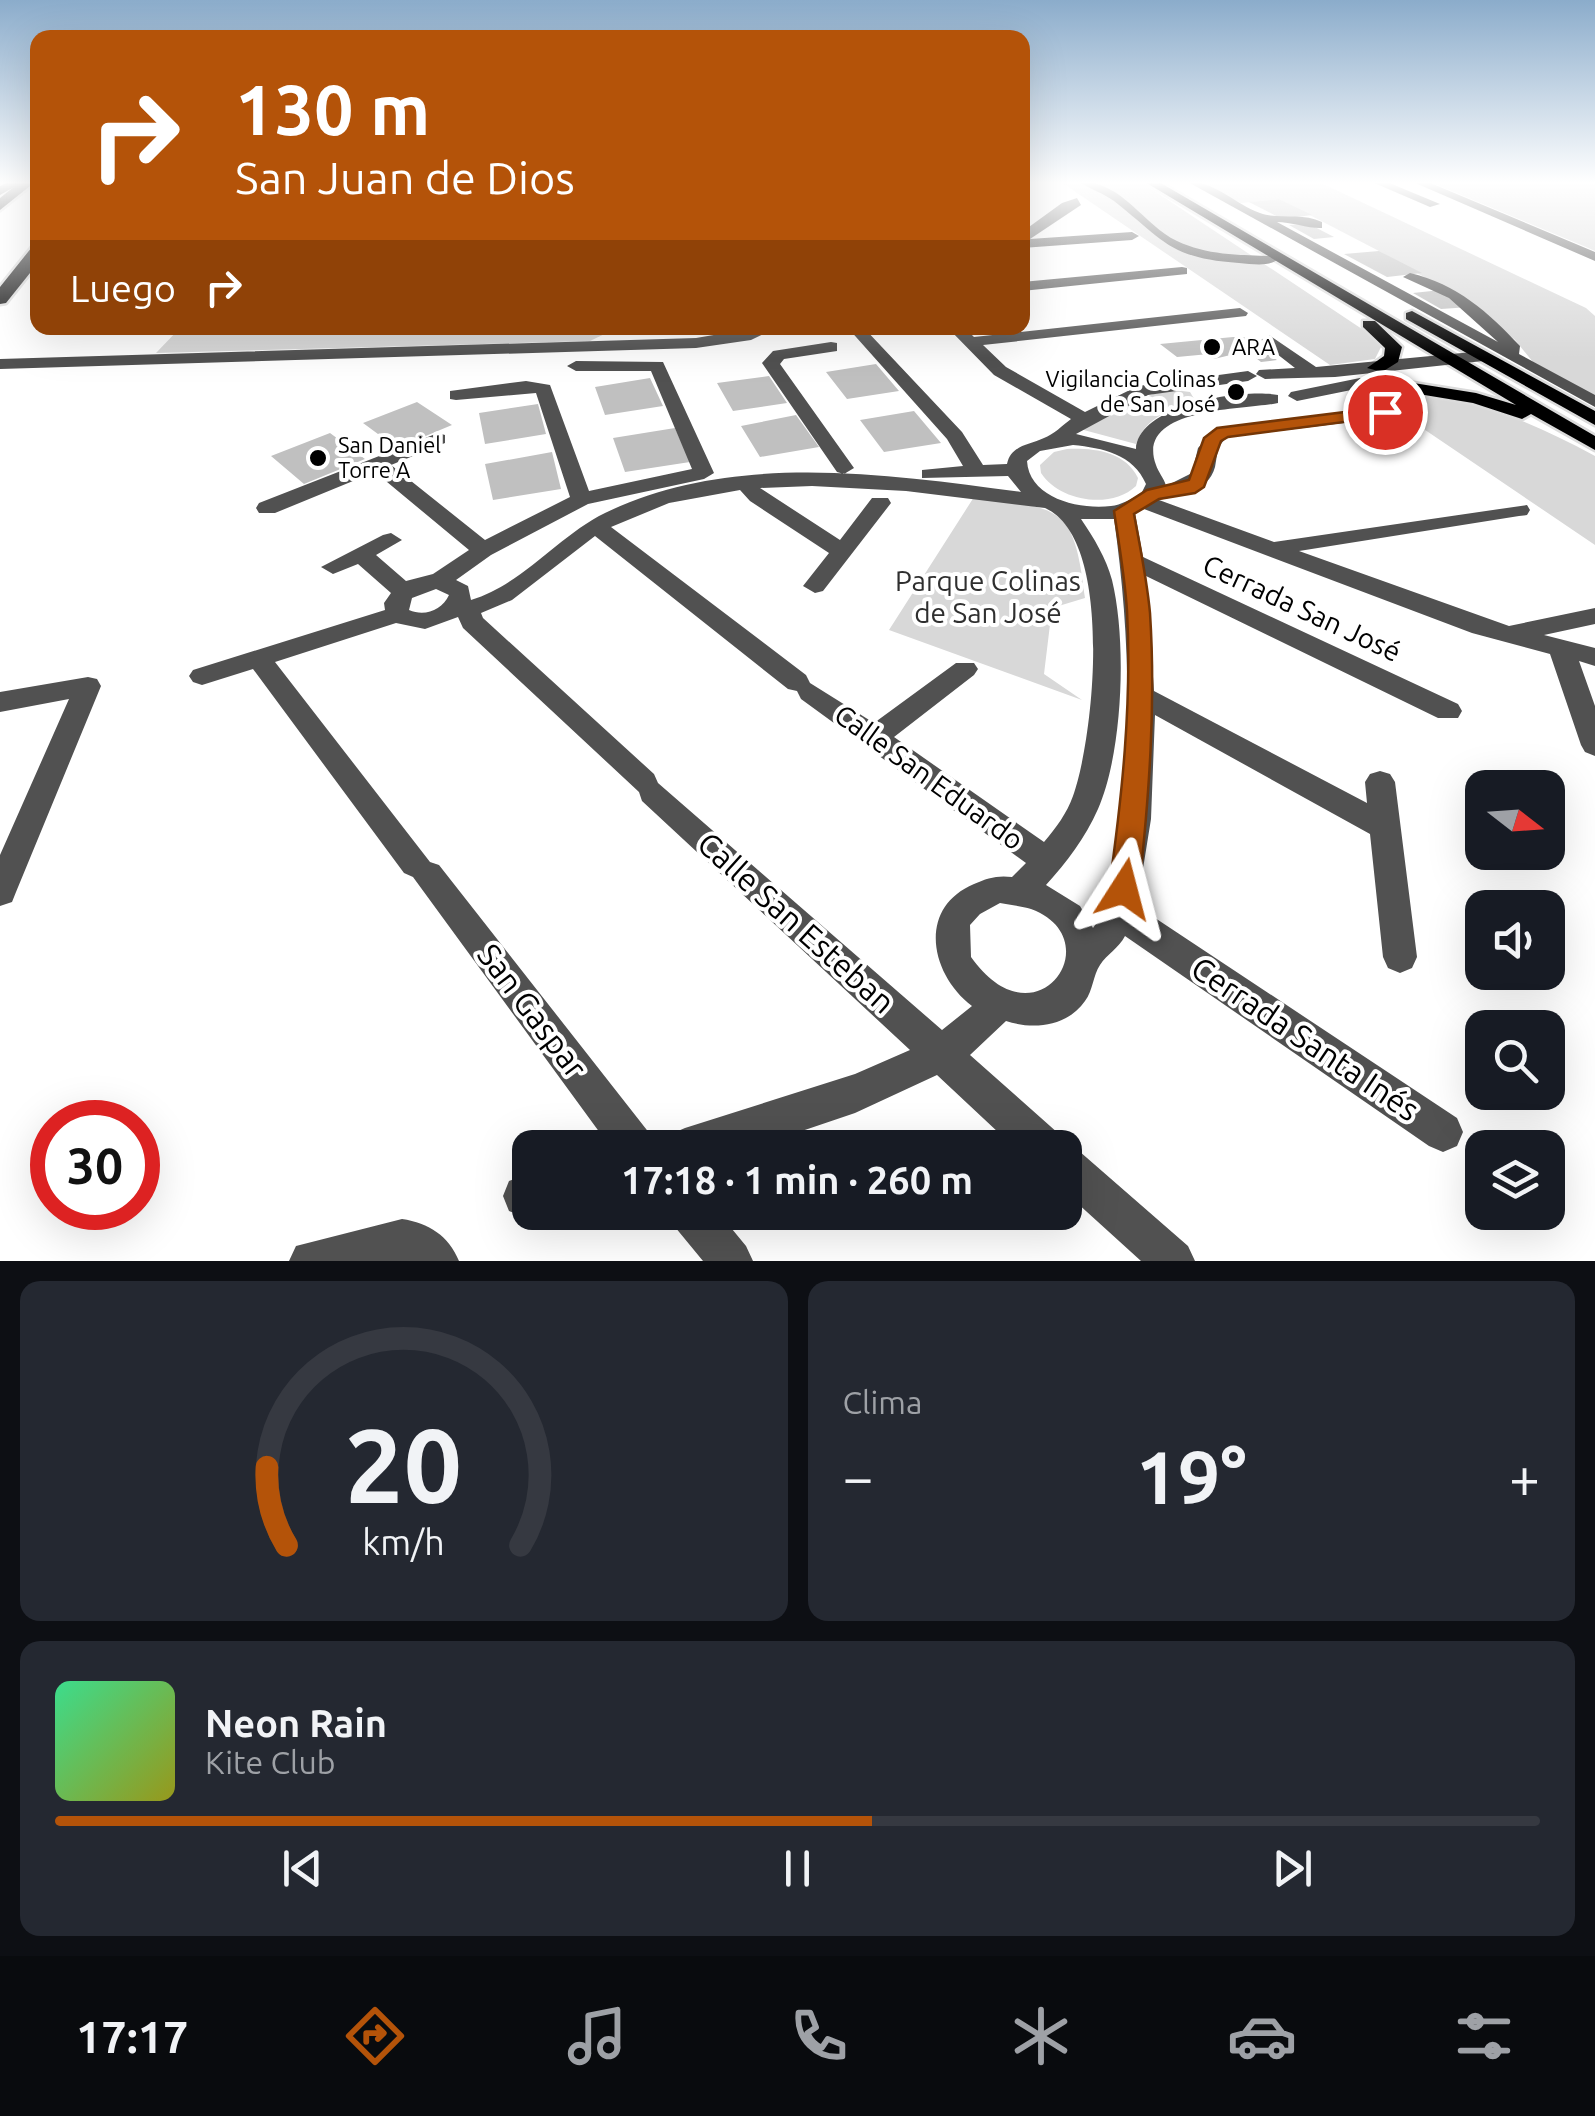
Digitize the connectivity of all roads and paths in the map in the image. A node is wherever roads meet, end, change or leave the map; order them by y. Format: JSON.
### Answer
{"nodes":[{"id":1,"x":1171,"y":241,"type":"edge"},
{"id":2,"x":1247,"y":241,"type":"edge"},
{"id":3,"x":1251,"y":241,"type":"edge"},
{"id":4,"x":1275,"y":241,"type":"edge"},
{"id":5,"x":1311,"y":241,"type":"edge"},
{"id":6,"x":1539,"y":241,"type":"edge"},
{"id":7,"x":1270,"y":260,"type":"junction"},
{"id":8,"x":30,"y":261,"type":"edge"},
{"id":9,"x":1590,"y":263,"type":"edge"},
{"id":10,"x":1181,"y":271,"type":"dead end"},
{"id":11,"x":1410,"y":276,"type":"dead end"},
{"id":12,"x":1030,"y":287,"type":"edge"},
{"id":13,"x":0,"y":299,"type":"edge"},
{"id":14,"x":1240,"y":312,"type":"dead end"},
{"id":15,"x":1488,"y":320,"type":"junction"},
{"id":16,"x":1454,"y":326,"type":"junction"},
{"id":17,"x":688,"y":335,"type":"edge"},
{"id":18,"x":723,"y":335,"type":"edge"},
{"id":19,"x":749,"y":335,"type":"edge"},
{"id":20,"x":862,"y":335,"type":"edge"},
{"id":21,"x":963,"y":335,"type":"edge"},
{"id":22,"x":1269,"y":340,"type":"dead end"},
{"id":23,"x":970,"y":342,"type":"junction"},
{"id":24,"x":831,"y":347,"type":"dead end"},
{"id":25,"x":1453,"y":359,"type":"junction"},
{"id":26,"x":1477,"y":363,"type":"junction"},
{"id":27,"x":0,"y":364,"type":"edge"},
{"id":28,"x":1524,"y":364,"type":"junction"},
{"id":29,"x":576,"y":366,"type":"dead end"},
{"id":30,"x":1312,"y":372,"type":"junction"},
{"id":31,"x":1256,"y":375,"type":"junction"},
{"id":32,"x":1376,"y":375,"type":"junction"},
{"id":33,"x":1177,"y":384,"type":"junction"},
{"id":34,"x":456,"y":395,"type":"dead end"},
{"id":35,"x":1297,"y":396,"type":"junction"},
{"id":36,"x":1272,"y":398,"type":"junction"},
{"id":37,"x":1595,"y":402,"type":"edge"},
{"id":38,"x":1198,"y":410,"type":"junction"},
{"id":39,"x":1385,"y":412,"type":"dead end"},
{"id":40,"x":1084,"y":419,"type":"junction"},
{"id":41,"x":1595,"y":419,"type":"edge"},
{"id":42,"x":438,"y":439,"type":"dead end"},
{"id":43,"x":1054,"y":440,"type":"junction"},
{"id":44,"x":1589,"y":440,"type":"edge"},
{"id":45,"x":1145,"y":463,"type":"junction"},
{"id":46,"x":378,"y":464,"type":"junction"},
{"id":47,"x":844,"y":468,"type":"junction"},
{"id":48,"x":1014,"y":470,"type":"junction"},
{"id":49,"x":704,"y":473,"type":"junction"},
{"id":50,"x":977,"y":473,"type":"junction"},
{"id":51,"x":899,"y":478,"type":"junction"},
{"id":52,"x":746,"y":484,"type":"junction"},
{"id":53,"x":606,"y":492,"type":"junction"},
{"id":54,"x":1495,"y":493,"type":"dead end"},
{"id":55,"x":580,"y":499,"type":"junction"},
{"id":56,"x":880,"y":502,"type":"dead end"},
{"id":57,"x":1141,"y":502,"type":"junction"},
{"id":58,"x":1054,"y":505,"type":"junction"},
{"id":59,"x":267,"y":508,"type":"dead end"},
{"id":60,"x":626,"y":512,"type":"junction"},
{"id":61,"x":597,"y":527,"type":"junction"},
{"id":62,"x":391,"y":540,"type":"dead end"},
{"id":63,"x":1272,"y":549,"type":"junction"},
{"id":64,"x":484,"y":550,"type":"junction"},
{"id":65,"x":842,"y":551,"type":"junction"},
{"id":66,"x":361,"y":554,"type":"junction"},
{"id":67,"x":1131,"y":560,"type":"junction"},
{"id":68,"x":334,"y":566,"type":"dead end"},
{"id":69,"x":439,"y":581,"type":"junction"},
{"id":70,"x":815,"y":586,"type":"dead end"},
{"id":71,"x":401,"y":603,"type":"junction"},
{"id":72,"x":460,"y":609,"type":"junction"},
{"id":73,"x":1595,"y":616,"type":"edge"},
{"id":74,"x":1505,"y":635,"type":"junction"},
{"id":75,"x":1562,"y":650,"type":"junction"},
{"id":76,"x":1595,"y":657,"type":"edge"},
{"id":77,"x":260,"y":660,"type":"junction"},
{"id":78,"x":965,"y":669,"type":"dead end"},
{"id":79,"x":202,"y":676,"type":"dead end"},
{"id":80,"x":1140,"y":696,"type":"junction"},
{"id":81,"x":0,"y":702,"type":"edge"},
{"id":82,"x":1448,"y":710,"type":"dead end"},
{"id":83,"x":875,"y":737,"type":"junction"},
{"id":84,"x":1595,"y":745,"type":"edge"},
{"id":85,"x":1380,"y":782,"type":"dead end"},
{"id":86,"x":1385,"y":827,"type":"junction"},
{"id":87,"x":1048,"y":862,"type":"junction"},
{"id":88,"x":1020,"y":890,"type":"junction"},
{"id":89,"x":0,"y":892,"type":"edge"},
{"id":90,"x":1118,"y":912,"type":"junction"},
{"id":91,"x":1086,"y":954,"type":"junction"},
{"id":92,"x":1400,"y":957,"type":"dead end"},
{"id":93,"x":999,"y":1002,"type":"junction"},
{"id":94,"x":940,"y":1054,"type":"junction"},
{"id":95,"x":622,"y":1130,"type":"edge"},
{"id":96,"x":741,"y":1130,"type":"edge"},
{"id":97,"x":1025,"y":1130,"type":"edge"},
{"id":98,"x":1443,"y":1132,"type":"dead end"},
{"id":99,"x":1082,"y":1180,"type":"edge"},
{"id":100,"x":705,"y":1230,"type":"edge"},
{"id":101,"x":311,"y":1261,"type":"edge"},
{"id":102,"x":438,"y":1261,"type":"edge"},
{"id":103,"x":731,"y":1261,"type":"edge"},
{"id":104,"x":1173,"y":1261,"type":"edge"}],
"edges":[{"from":1,"to":7,"type":"street"},
{"from":2,"to":7,"type":"main road"},
{"from":3,"to":25,"type":"main road"},
{"from":4,"to":26,"type":"main road"},
{"from":5,"to":16,"type":"street"},
{"from":6,"to":9,"type":"street"},
{"from":7,"to":32,"type":"main road"},
{"from":8,"to":13,"type":"highway"},
{"from":10,"to":12,"type":"street"},
{"from":11,"to":15,"type":"street"},
{"from":14,"to":23,"type":"street"},
{"from":15,"to":16,"type":"street"},
{"from":15,"to":28,"type":"street"},
{"from":16,"to":28,"type":"street"},
{"from":17,"to":27,"type":"street"},
{"from":18,"to":19,"type":"street"},
{"from":20,"to":50,"type":"street"},
{"from":21,"to":23,"type":"street"},
{"from":22,"to":30,"type":"street"},
{"from":23,"to":40,"type":"street"},
{"from":24,"to":47,"type":"street"},
{"from":25,"to":26,"type":"main road"},
{"from":25,"to":32,"type":"street"},
{"from":26,"to":32,"type":"street"},
{"from":26,"to":41,"type":"main road"},
{"from":26,"to":44,"type":"main road"},
{"from":28,"to":37,"type":"street"},
{"from":29,"to":49,"type":"street"},
{"from":30,"to":31,"type":"street"},
{"from":30,"to":32,"type":"street"},
{"from":31,"to":33,"type":"street"},
{"from":31,"to":35,"type":"street"},
{"from":31,"to":36,"type":"street"},
{"from":32,"to":35,"type":"street"},
{"from":32,"to":44,"type":"main road"},
{"from":33,"to":38,"type":"street"},
{"from":33,"to":40,"type":"street"},
{"from":34,"to":55,"type":"street"},
{"from":35,"to":36,"type":"street"},
{"from":36,"to":38,"type":"street"},
{"from":38,"to":45,"type":"street"},
{"from":39,"to":57,"type":"street"},
{"from":40,"to":43,"type":"street"},
{"from":42,"to":46,"type":"street"},
{"from":43,"to":45,"type":"street"},
{"from":43,"to":48,"type":"street"},
{"from":45,"to":57,"type":"street"},
{"from":46,"to":59,"type":"street"},
{"from":46,"to":64,"type":"street"},
{"from":47,"to":49,"type":"street"},
{"from":47,"to":51,"type":"street"},
{"from":48,"to":50,"type":"street"},
{"from":48,"to":58,"type":"street"},
{"from":49,"to":53,"type":"street"},
{"from":50,"to":51,"type":"street"},
{"from":51,"to":52,"type":"street"},
{"from":51,"to":58,"type":"street"},
{"from":52,"to":60,"type":"street"},
{"from":52,"to":65,"type":"street"},
{"from":53,"to":55,"type":"street"},
{"from":53,"to":60,"type":"street"},
{"from":54,"to":63,"type":"street"},
{"from":55,"to":64,"type":"street"},
{"from":56,"to":65,"type":"street"},
{"from":57,"to":58,"type":"street"},
{"from":57,"to":63,"type":"street"},
{"from":57,"to":67,"type":"street"},
{"from":58,"to":87,"type":"street"},
{"from":60,"to":61,"type":"street"},
{"from":61,"to":72,"type":"street"},
{"from":61,"to":83,"type":"street","name":"Calle San Eduardo"},
{"from":62,"to":66,"type":"street"},
{"from":63,"to":74,"type":"street"},
{"from":64,"to":69,"type":"street"},
{"from":65,"to":70,"type":"street"},
{"from":66,"to":68,"type":"street"},
{"from":66,"to":71,"type":"street"},
{"from":67,"to":80,"type":"street"},
{"from":67,"to":82,"type":"street","name":"Cerrada San José"},
{"from":69,"to":71,"type":"street"},
{"from":69,"to":72,"type":"street","name":"Calle San Esteban"},
{"from":71,"to":72,"type":"street"},
{"from":71,"to":77,"type":"street"},
{"from":72,"to":94,"type":"street","name":"Calle San Esteban"},
{"from":73,"to":74,"type":"street"},
{"from":74,"to":75,"type":"street"},
{"from":75,"to":76,"type":"street"},
{"from":75,"to":84,"type":"street"},
{"from":77,"to":79,"type":"street"},
{"from":77,"to":95,"type":"street","name":"San Gaspar"},
{"from":78,"to":83,"type":"street"},
{"from":80,"to":86,"type":"street"},
{"from":80,"to":90,"type":"street"},
{"from":81,"to":89,"type":"street"},
{"from":83,"to":87,"type":"street","name":"Calle San Eduardo"},
{"from":85,"to":86,"type":"street"},
{"from":86,"to":92,"type":"street"},
{"from":87,"to":88,"type":"street"},
{"from":88,"to":91,"type":"street"},
{"from":88,"to":93,"type":"street"},
{"from":90,"to":91,"type":"street"},
{"from":90,"to":98,"type":"street","name":"Cerrada Santa Inés"},
{"from":91,"to":93,"type":"street"},
{"from":93,"to":94,"type":"street"},
{"from":94,"to":96,"type":"street"},
{"from":94,"to":97,"type":"street","name":"Calle San Esteban"},
{"from":99,"to":104,"type":"street"},
{"from":100,"to":103,"type":"street"},
{"from":101,"to":102,"type":"street"}]}
